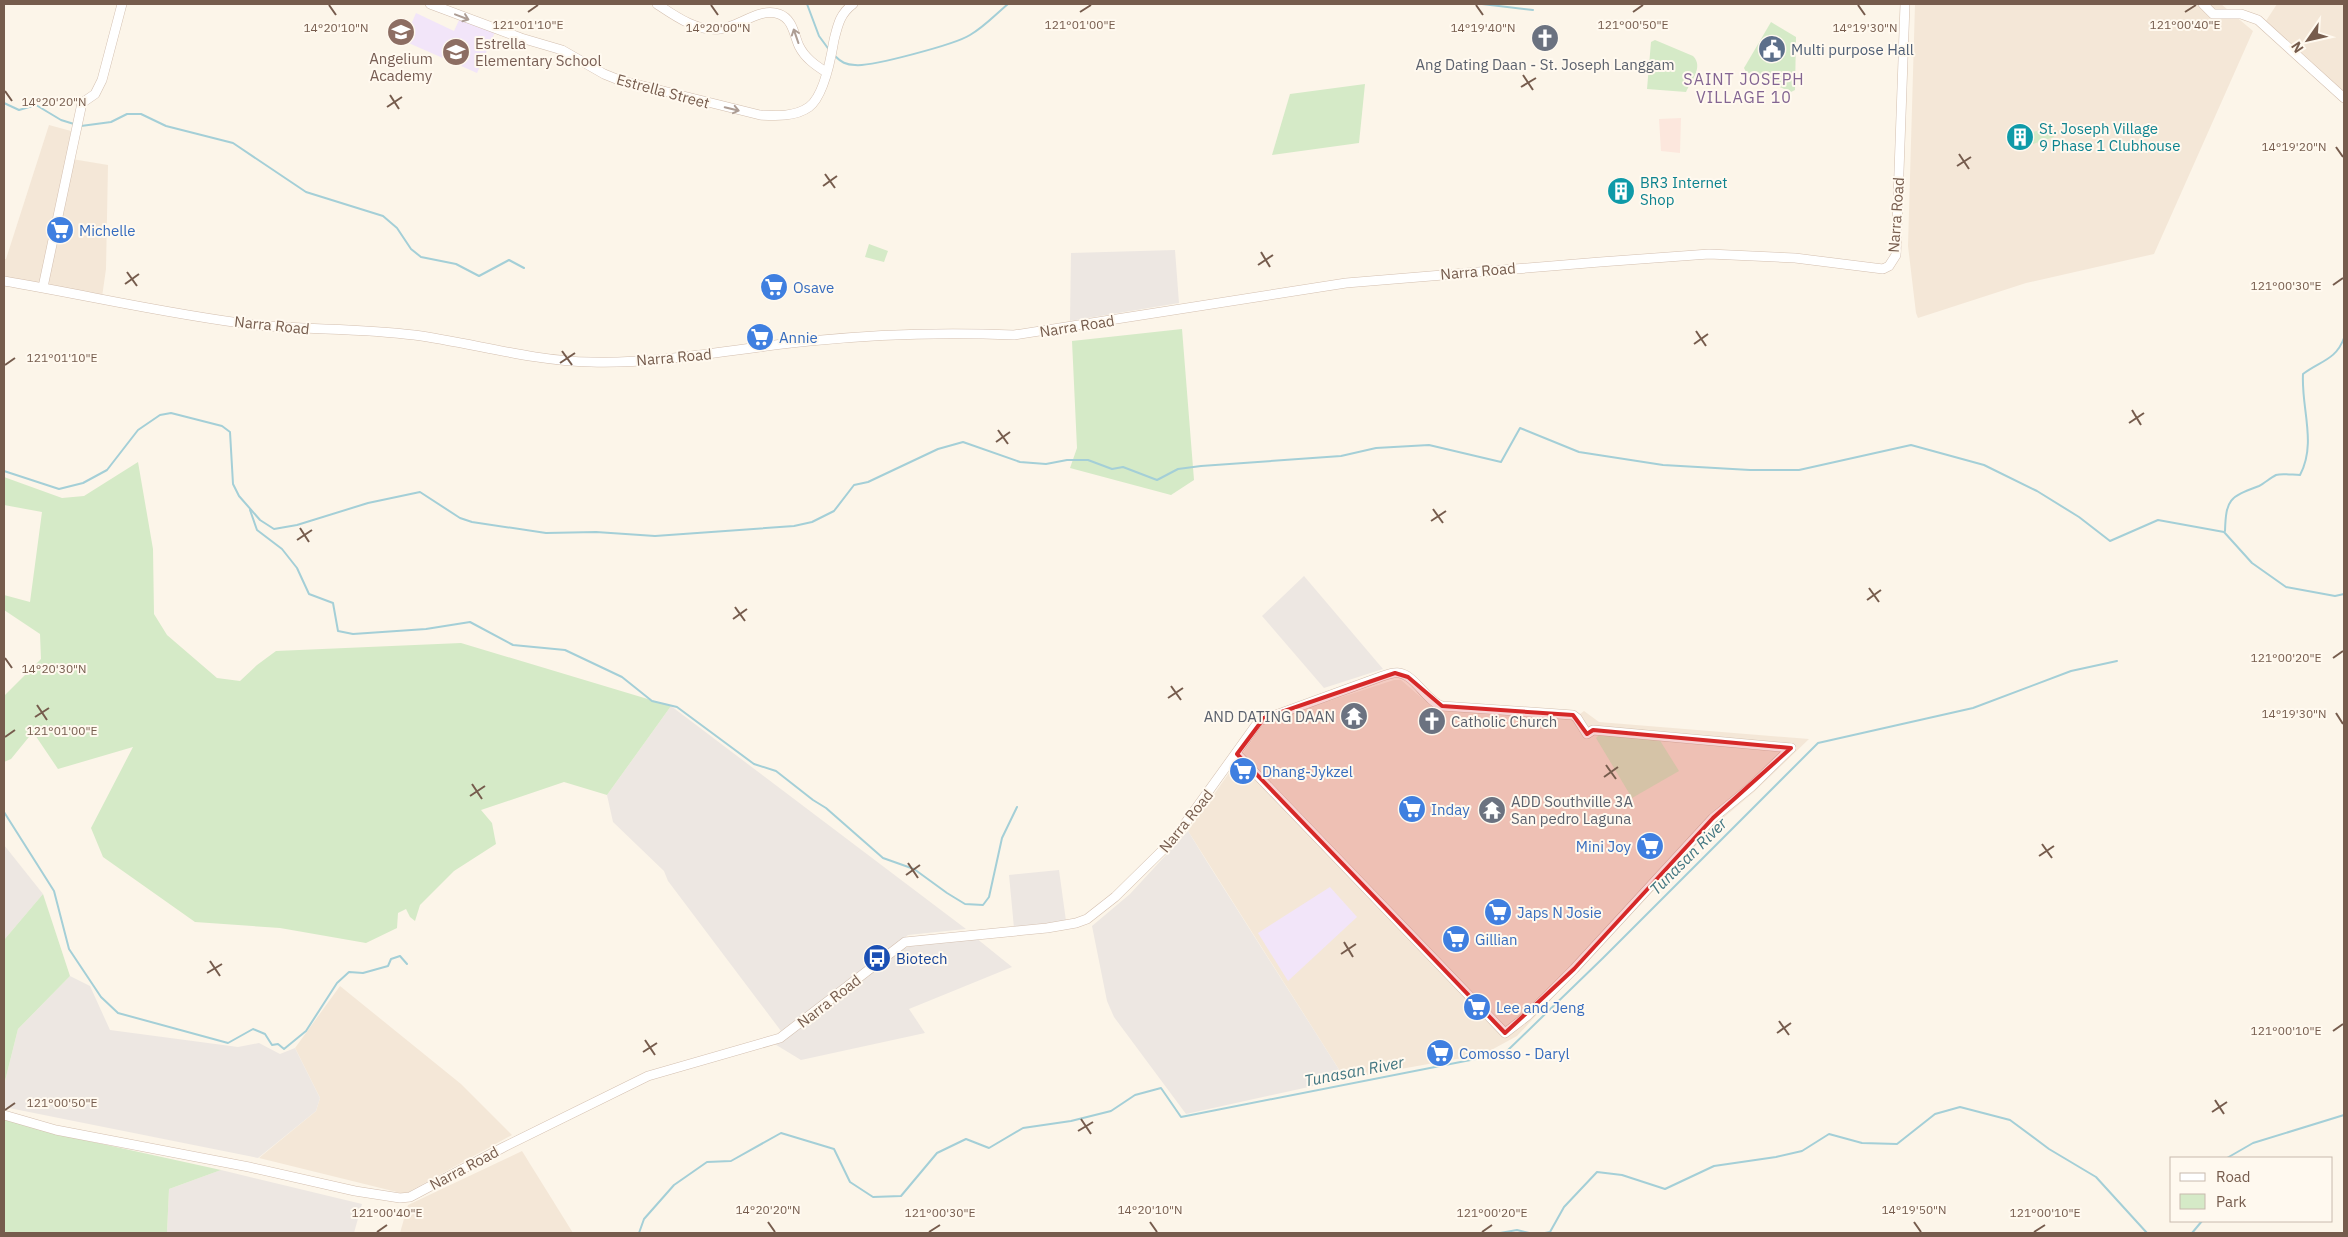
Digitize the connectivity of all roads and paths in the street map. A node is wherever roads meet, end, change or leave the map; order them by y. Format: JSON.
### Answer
{"nodes":[{"id":1,"x":122,"y":4,"type":"edge"},
{"id":2,"x":430,"y":4,"type":"edge"},
{"id":3,"x":657,"y":4,"type":"edge"},
{"id":4,"x":853,"y":4,"type":"edge"},
{"id":5,"x":1906,"y":4,"type":"edge"},
{"id":6,"x":2203,"y":4,"type":"edge"},
{"id":7,"x":826,"y":72,"type":"junction"},
{"id":8,"x":2344,"y":98,"type":"edge"},
{"id":9,"x":4,"y":281,"type":"edge"},
{"id":10,"x":43,"y":287,"type":"junction"},
{"id":11,"x":1237,"y":754,"type":"junction"},
{"id":12,"x":4,"y":1114,"type":"edge"}],
"edges":[{"from":1,"to":10,"type":"street"},
{"from":2,"to":7,"type":"street","name":"Estrella Street","one_way":true},
{"from":7,"to":3,"type":"street","one_way":true},
{"from":4,"to":7,"type":"street"},
{"from":5,"to":10,"type":"street","name":"Narra Road"},
{"from":6,"to":8,"type":"street"},
{"from":9,"to":10,"type":"street","name":"Narra Road"},
{"from":11,"to":11,"type":"street","name":"Narra Road"},
{"from":11,"to":12,"type":"street","name":"Narra Road"}]}
